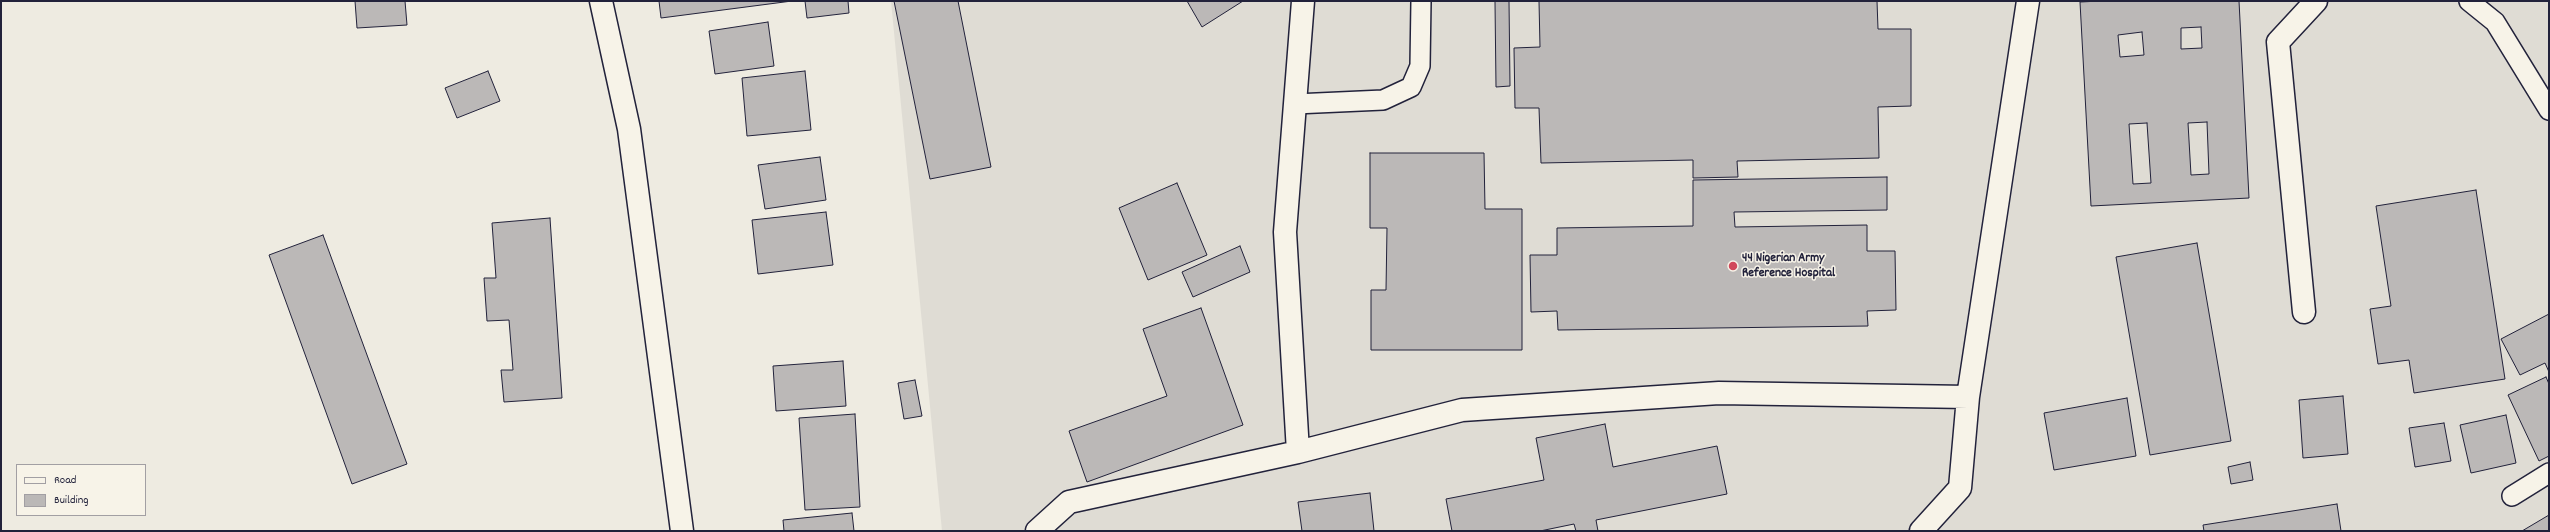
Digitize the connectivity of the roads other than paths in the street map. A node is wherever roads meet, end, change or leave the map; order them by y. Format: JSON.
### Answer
{"nodes":[{"id":1,"x":600,"y":1,"type":"edge"},
{"id":2,"x":1303,"y":1,"type":"edge"},
{"id":3,"x":1421,"y":1,"type":"edge"},
{"id":4,"x":2028,"y":1,"type":"edge"},
{"id":5,"x":2316,"y":1,"type":"edge"},
{"id":6,"x":2469,"y":1,"type":"edge"},
{"id":7,"x":1295,"y":104,"type":"junction"},
{"id":8,"x":2549,"y":110,"type":"edge"},
{"id":9,"x":2304,"y":312,"type":"dead end"},
{"id":10,"x":1968,"y":397,"type":"junction"},
{"id":11,"x":1298,"y":452,"type":"junction"},
{"id":12,"x":2549,"y":473,"type":"edge"},
{"id":13,"x":2512,"y":496,"type":"dead end"},
{"id":14,"x":682,"y":531,"type":"edge"},
{"id":15,"x":1037,"y":531,"type":"edge"},
{"id":16,"x":1921,"y":531,"type":"edge"}],
"edges":[{"from":1,"to":14,"type":"street"},
{"from":2,"to":7,"type":"street"},
{"from":3,"to":7,"type":"lane"},
{"from":4,"to":10,"type":"street"},
{"from":5,"to":9,"type":"street"},
{"from":6,"to":8,"type":"lane"},
{"from":7,"to":11,"type":"street"},
{"from":10,"to":11,"type":"street"},
{"from":10,"to":16,"type":"street"},
{"from":11,"to":15,"type":"street"},
{"from":12,"to":13,"type":"lane"}]}
